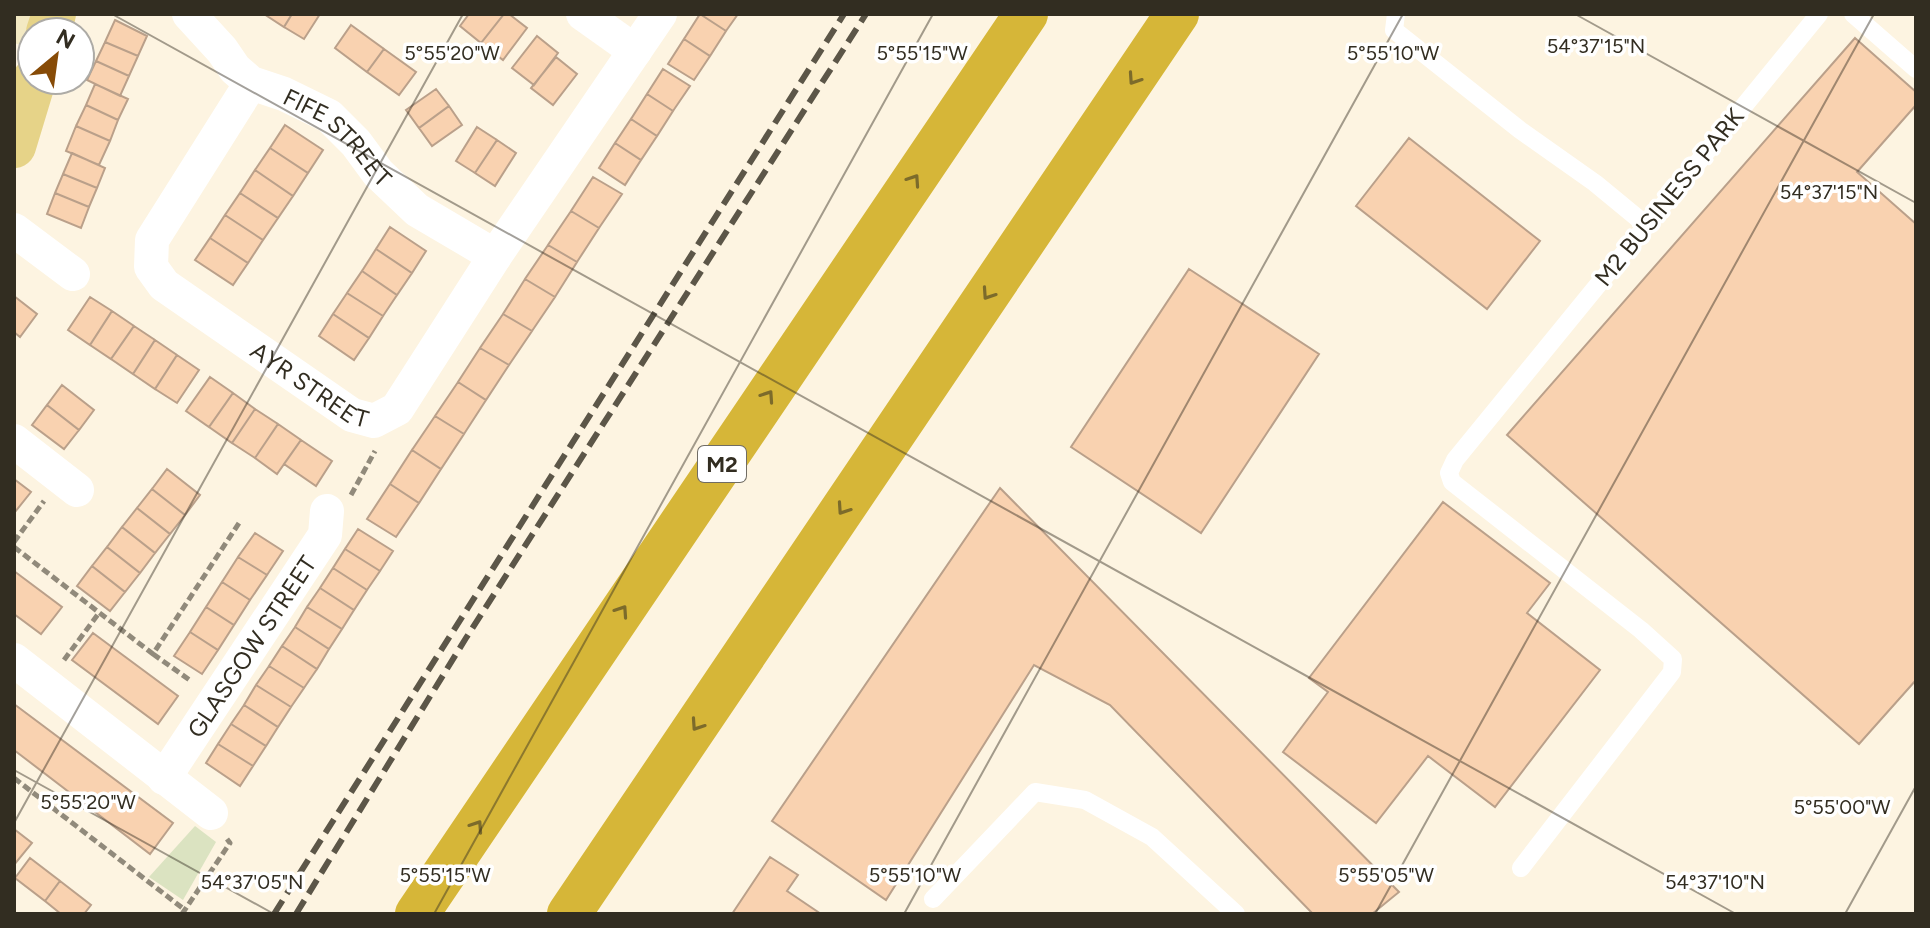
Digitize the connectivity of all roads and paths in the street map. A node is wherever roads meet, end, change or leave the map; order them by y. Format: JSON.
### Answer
{"nodes":[{"id":1,"x":189,"y":14,"type":"edge"},
{"id":2,"x":583,"y":14,"type":"edge"},
{"id":3,"x":660,"y":14,"type":"edge"},
{"id":4,"x":1026,"y":14,"type":"edge"},
{"id":5,"x":1177,"y":14,"type":"edge"},
{"id":6,"x":1396,"y":14,"type":"edge"},
{"id":7,"x":1819,"y":14,"type":"edge"},
{"id":8,"x":1853,"y":14,"type":"edge"},
{"id":9,"x":635,"y":51,"type":"junction"},
{"id":10,"x":1916,"y":69,"type":"edge"},
{"id":11,"x":251,"y":83,"type":"junction"},
{"id":12,"x":29,"y":96,"type":"edge"},
{"id":13,"x":14,"y":146,"type":"edge"},
{"id":14,"x":1646,"y":225,"type":"junction"},
{"id":15,"x":14,"y":230,"type":"edge"},
{"id":16,"x":495,"y":256,"type":"junction"},
{"id":17,"x":73,"y":274,"type":"dead end"},
{"id":18,"x":386,"y":415,"type":"junction"},
{"id":19,"x":14,"y":441,"type":"edge"},
{"id":20,"x":69,"y":484,"type":"joint"},
{"id":21,"x":327,"y":511,"type":"joint"},
{"id":22,"x":239,"y":523,"type":"dead end"},
{"id":23,"x":14,"y":545,"type":"edge"},
{"id":24,"x":99,"y":613,"type":"junction"},
{"id":25,"x":153,"y":654,"type":"junction"},
{"id":26,"x":14,"y":660,"type":"edge"},
{"id":27,"x":45,"y":684,"type":"junction"},
{"id":28,"x":216,"y":699,"type":"junction"},
{"id":29,"x":14,"y":778,"type":"edge"},
{"id":30,"x":164,"y":778,"type":"junction"},
{"id":31,"x":211,"y":813,"type":"joint"},
{"id":32,"x":1521,"y":868,"type":"dead end"},
{"id":33,"x":933,"y":899,"type":"dead end"},
{"id":34,"x":184,"y":912,"type":"edge"},
{"id":35,"x":417,"y":914,"type":"edge"},
{"id":36,"x":569,"y":914,"type":"edge"},
{"id":37,"x":1236,"y":914,"type":"edge"}],
"edges":[{"from":1,"to":11,"type":"street","name":"FIFE STREET"},
{"from":2,"to":9,"type":"street"},
{"from":3,"to":9,"type":"street","name":"AYR STREET"},
{"from":35,"to":4,"type":"highway","number":"M2","one_way":true},
{"from":5,"to":36,"type":"highway","one_way":true},
{"from":6,"to":14,"type":"lane"},
{"from":7,"to":14,"type":"lane","name":"M2 BUSINESS PARK"},
{"from":8,"to":10,"type":"lane"},
{"from":9,"to":16,"type":"street","name":"AYR STREET"},
{"from":11,"to":16,"type":"street","name":"FIFE STREET"},
{"from":11,"to":18,"type":"street","name":"AYR STREET"},
{"from":12,"to":13,"type":"main road"},
{"from":14,"to":32,"type":"lane","name":"M2 BUSINESS PARK"},
{"from":15,"to":17,"type":"street"},
{"from":16,"to":18,"type":"street","name":"AYR STREET"},
{"from":18,"to":21,"type":"path"},
{"from":19,"to":20,"type":"street"},
{"from":20,"to":23,"type":"path"},
{"from":21,"to":28,"type":"street","name":"GLASGOW STREET"},
{"from":22,"to":25,"type":"path"},
{"from":23,"to":24,"type":"path"},
{"from":24,"to":25,"type":"path"},
{"from":24,"to":27,"type":"path"},
{"from":25,"to":28,"type":"path"},
{"from":26,"to":27,"type":"street"},
{"from":27,"to":30,"type":"street"},
{"from":28,"to":30,"type":"street","name":"GLASGOW STREET"},
{"from":29,"to":34,"type":"path"},
{"from":30,"to":31,"type":"street"},
{"from":31,"to":34,"type":"path"},
{"from":33,"to":37,"type":"lane"}]}
